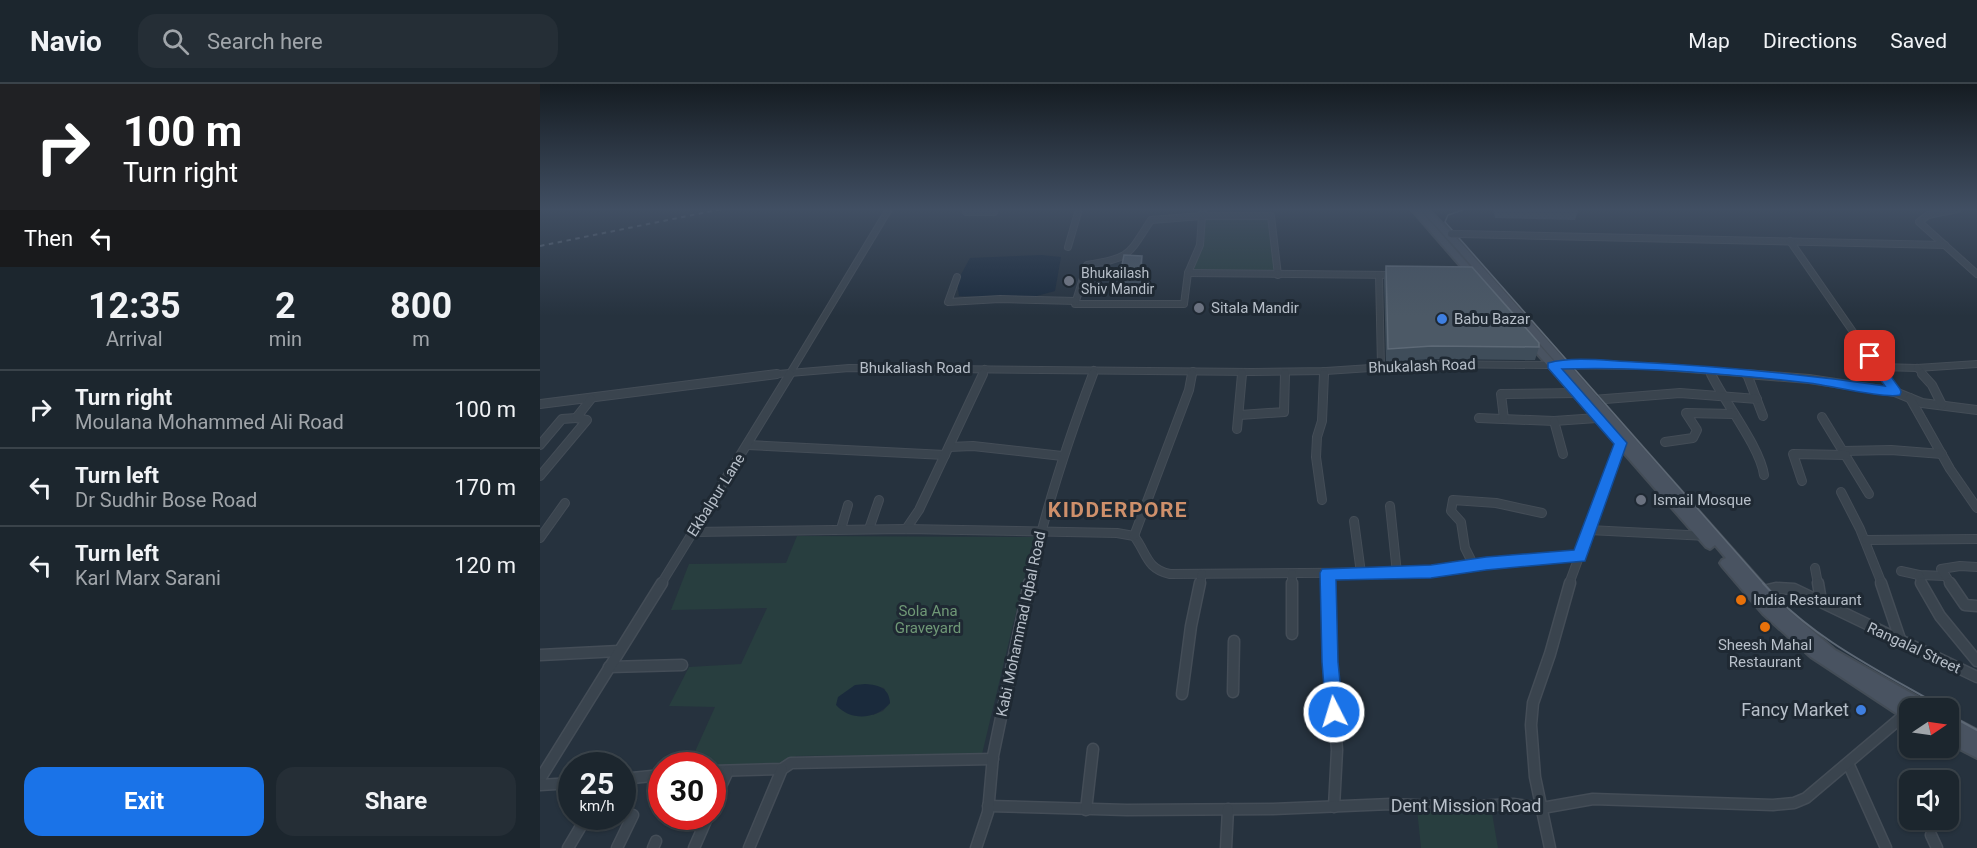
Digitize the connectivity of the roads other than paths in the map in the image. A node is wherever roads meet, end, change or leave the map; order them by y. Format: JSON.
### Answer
{"nodes":[{"id":1,"x":868,"y":245,"type":"edge"},
{"id":2,"x":1135,"y":245,"type":"edge"},
{"id":3,"x":1200,"y":245,"type":"edge"},
{"id":4,"x":1274,"y":245,"type":"edge"},
{"id":5,"x":1452,"y":245,"type":"edge"},
{"id":6,"x":1794,"y":245,"type":"edge"},
{"id":7,"x":1932,"y":245,"type":"edge"},
{"id":8,"x":1945,"y":245,"type":"joint"},
{"id":9,"x":1188,"y":273,"type":"junction"},
{"id":10,"x":1278,"y":274,"type":"junction"},
{"id":11,"x":1977,"y":274,"type":"edge"},
{"id":12,"x":1379,"y":275,"type":"junction"},
{"id":13,"x":1400,"y":275,"type":"edge"},
{"id":14,"x":957,"y":277,"type":"dead end"},
{"id":15,"x":1076,"y":301,"type":"junction"},
{"id":16,"x":1977,"y":364,"type":"edge"},
{"id":17,"x":1557,"y":365,"type":"junction"},
{"id":18,"x":1382,"y":366,"type":"junction"},
{"id":19,"x":1879,"y":367,"type":"junction"},
{"id":20,"x":1917,"y":368,"type":"junction"},
{"id":21,"x":986,"y":369,"type":"junction"},
{"id":22,"x":1094,"y":370,"type":"junction"},
{"id":23,"x":1193,"y":371,"type":"junction"},
{"id":24,"x":1288,"y":371,"type":"junction"},
{"id":25,"x":1324,"y":371,"type":"junction"},
{"id":26,"x":1710,"y":371,"type":"junction"},
{"id":27,"x":791,"y":372,"type":"junction"},
{"id":28,"x":1242,"y":372,"type":"junction"},
{"id":29,"x":1747,"y":374,"type":"junction"},
{"id":30,"x":1895,"y":392,"type":"junction"},
{"id":31,"x":1577,"y":393,"type":"junction"},
{"id":32,"x":1721,"y":395,"type":"junction"},
{"id":33,"x":1912,"y":398,"type":"junction"},
{"id":34,"x":591,"y":399,"type":"junction"},
{"id":35,"x":1756,"y":399,"type":"junction"},
{"id":36,"x":1593,"y":400,"type":"junction"},
{"id":37,"x":540,"y":404,"type":"edge"},
{"id":38,"x":1942,"y":405,"type":"junction"},
{"id":39,"x":1977,"y":410,"type":"edge"},
{"id":40,"x":1734,"y":414,"type":"junction"},
{"id":41,"x":1240,"y":415,"type":"junction"},
{"id":42,"x":1763,"y":416,"type":"dead end"},
{"id":43,"x":1597,"y":417,"type":"junction"},
{"id":44,"x":1822,"y":417,"type":"dead end"},
{"id":45,"x":576,"y":418,"type":"junction"},
{"id":46,"x":1479,"y":418,"type":"dead end"},
{"id":47,"x":1504,"y":419,"type":"junction"},
{"id":48,"x":1554,"y":421,"type":"junction"},
{"id":49,"x":1237,"y":429,"type":"dead end"},
{"id":50,"x":1625,"y":442,"type":"junction"},
{"id":51,"x":1665,"y":442,"type":"dead end"},
{"id":52,"x":540,"y":445,"type":"edge"},
{"id":53,"x":747,"y":445,"type":"junction"},
{"id":54,"x":947,"y":451,"type":"junction"},
{"id":55,"x":1845,"y":453,"type":"junction"},
{"id":56,"x":1563,"y":454,"type":"dead end"},
{"id":57,"x":1942,"y":454,"type":"junction"},
{"id":58,"x":1062,"y":456,"type":"junction"},
{"id":59,"x":1764,"y":475,"type":"dead end"},
{"id":60,"x":540,"y":476,"type":"edge"},
{"id":61,"x":1802,"y":481,"type":"dead end"},
{"id":62,"x":1841,"y":492,"type":"dead end"},
{"id":63,"x":1869,"y":494,"type":"dead end"},
{"id":64,"x":879,"y":500,"type":"dead end"},
{"id":65,"x":1322,"y":500,"type":"dead end"},
{"id":66,"x":565,"y":503,"type":"dead end"},
{"id":67,"x":848,"y":505,"type":"dead end"},
{"id":68,"x":1390,"y":506,"type":"dead end"},
{"id":69,"x":1977,"y":508,"type":"edge"},
{"id":70,"x":1542,"y":513,"type":"dead end"},
{"id":71,"x":1354,"y":521,"type":"dead end"},
{"id":72,"x":841,"y":529,"type":"junction"},
{"id":73,"x":869,"y":529,"type":"junction"},
{"id":74,"x":906,"y":529,"type":"junction"},
{"id":75,"x":1589,"y":530,"type":"junction"},
{"id":76,"x":693,"y":531,"type":"junction"},
{"id":77,"x":1040,"y":533,"type":"junction"},
{"id":78,"x":1134,"y":536,"type":"junction"},
{"id":79,"x":1707,"y":536,"type":"junction"},
{"id":80,"x":540,"y":538,"type":"edge"},
{"id":81,"x":1977,"y":539,"type":"edge"},
{"id":82,"x":1866,"y":540,"type":"junction"},
{"id":83,"x":1580,"y":556,"type":"junction"},
{"id":84,"x":1474,"y":566,"type":"junction"},
{"id":85,"x":1977,"y":567,"type":"edge"},
{"id":86,"x":1815,"y":568,"type":"dead end"},
{"id":87,"x":1901,"y":571,"type":"dead end"},
{"id":88,"x":1328,"y":573,"type":"junction"},
{"id":89,"x":1361,"y":573,"type":"junction"},
{"id":90,"x":1397,"y":573,"type":"junction"},
{"id":91,"x":1202,"y":574,"type":"junction"},
{"id":92,"x":1292,"y":574,"type":"junction"},
{"id":93,"x":1919,"y":575,"type":"junction"},
{"id":94,"x":1945,"y":576,"type":"junction"},
{"id":95,"x":1756,"y":592,"type":"junction"},
{"id":96,"x":1821,"y":601,"type":"junction"},
{"id":97,"x":1977,"y":606,"type":"edge"},
{"id":98,"x":1292,"y":634,"type":"dead end"},
{"id":99,"x":1234,"y":641,"type":"dead end"},
{"id":100,"x":1901,"y":642,"type":"junction"},
{"id":101,"x":619,"y":651,"type":"junction"},
{"id":102,"x":540,"y":655,"type":"edge"},
{"id":103,"x":1977,"y":661,"type":"edge"},
{"id":104,"x":682,"y":665,"type":"dead end"},
{"id":105,"x":609,"y":667,"type":"junction"},
{"id":106,"x":1977,"y":677,"type":"edge"},
{"id":107,"x":1233,"y":692,"type":"dead end"},
{"id":108,"x":1182,"y":694,"type":"dead end"},
{"id":109,"x":1899,"y":701,"type":"edge"},
{"id":110,"x":1899,"y":721,"type":"edge"},
{"id":111,"x":1959,"y":727,"type":"edge"},
{"id":112,"x":1977,"y":737,"type":"edge"},
{"id":113,"x":1959,"y":741,"type":"edge"},
{"id":114,"x":1093,"y":749,"type":"dead end"},
{"id":115,"x":1977,"y":751,"type":"edge"},
{"id":116,"x":993,"y":759,"type":"junction"},
{"id":117,"x":1848,"y":763,"type":"junction"},
{"id":118,"x":782,"y":769,"type":"junction"},
{"id":119,"x":728,"y":771,"type":"joint"},
{"id":120,"x":726,"y":775,"type":"edge"},
{"id":121,"x":540,"y":778,"type":"edge"},
{"id":122,"x":558,"y":784,"type":"edge"},
{"id":123,"x":540,"y":785,"type":"edge"},
{"id":124,"x":988,"y":806,"type":"junction"},
{"id":125,"x":1334,"y":807,"type":"junction"},
{"id":126,"x":1542,"y":808,"type":"junction"},
{"id":127,"x":1228,"y":809,"type":"junction"},
{"id":128,"x":1086,"y":810,"type":"junction"},
{"id":129,"x":579,"y":830,"type":"edge"},
{"id":130,"x":626,"y":830,"type":"edge"},
{"id":131,"x":702,"y":830,"type":"edge"},
{"id":132,"x":1931,"y":835,"type":"dead end"},
{"id":133,"x":568,"y":848,"type":"edge"},
{"id":134,"x":617,"y":848,"type":"edge"},
{"id":135,"x":694,"y":848,"type":"edge"},
{"id":136,"x":749,"y":848,"type":"edge"},
{"id":137,"x":976,"y":848,"type":"edge"},
{"id":138,"x":1226,"y":848,"type":"edge"},
{"id":139,"x":1550,"y":848,"type":"edge"},
{"id":140,"x":1886,"y":848,"type":"edge"},
{"id":141,"x":1937,"y":848,"type":"edge"}],
"edges":[{"from":1,"to":27,"type":"street","name":"Ekbalpur Lane"},
{"from":2,"to":15,"type":"street"},
{"from":3,"to":9,"type":"street"},
{"from":4,"to":10,"type":"street"},
{"from":5,"to":17,"type":"main road"},
{"from":6,"to":19,"type":"street"},
{"from":7,"to":8,"type":"street"},
{"from":8,"to":11,"type":"street"},
{"from":9,"to":10,"type":"street"},
{"from":9,"to":15,"type":"street"},
{"from":10,"to":12,"type":"street"},
{"from":12,"to":13,"type":"street"},
{"from":12,"to":18,"type":"street"},
{"from":14,"to":15,"type":"street"},
{"from":16,"to":20,"type":"street"},
{"from":17,"to":18,"type":"street","name":"Bhukalash Road"},
{"from":17,"to":26,"type":"street","name":"Bhukalash Road"},
{"from":17,"to":31,"type":"main road"},
{"from":17,"to":36,"type":"main road"},
{"from":18,"to":25,"type":"street","name":"Bhukalash Road"},
{"from":19,"to":20,"type":"street"},
{"from":19,"to":30,"type":"street"},
{"from":20,"to":38,"type":"street"},
{"from":21,"to":22,"type":"street","name":"Bhukaliash Road"},
{"from":21,"to":27,"type":"street","name":"Bhukaliash Road"},
{"from":21,"to":54,"type":"street"},
{"from":22,"to":23,"type":"street","name":"Bhukaliash Road"},
{"from":22,"to":58,"type":"street","name":"Kabi Mohammad Iqbal Road"},
{"from":23,"to":28,"type":"street","name":"Bhukaliash Road"},
{"from":23,"to":78,"type":"street"},
{"from":24,"to":25,"type":"street","name":"Bhukalash Road"},
{"from":24,"to":28,"type":"street","name":"Bhukaliash Road"},
{"from":24,"to":41,"type":"street"},
{"from":25,"to":65,"type":"street"},
{"from":26,"to":29,"type":"street","name":"Bhukalash Road"},
{"from":26,"to":32,"type":"street"},
{"from":27,"to":34,"type":"street","name":"Bhukaliash Road"},
{"from":27,"to":53,"type":"street","name":"Ekbalpur Lane"},
{"from":28,"to":41,"type":"street"},
{"from":29,"to":30,"type":"street","name":"Bhukalash Road"},
{"from":29,"to":35,"type":"street"},
{"from":30,"to":33,"type":"street","name":"Bhukalash Road"},
{"from":31,"to":43,"type":"main road"},
{"from":31,"to":47,"type":"street"},
{"from":32,"to":35,"type":"street"},
{"from":32,"to":36,"type":"street"},
{"from":32,"to":40,"type":"street"},
{"from":33,"to":38,"type":"street","name":"Bhukalash Road"},
{"from":33,"to":57,"type":"street"},
{"from":34,"to":37,"type":"street","name":"Bhukaliash Road"},
{"from":34,"to":45,"type":"street"},
{"from":35,"to":42,"type":"street"},
{"from":36,"to":50,"type":"main road"},
{"from":38,"to":39,"type":"street","name":"Bhukalash Road"},
{"from":40,"to":51,"type":"street"},
{"from":40,"to":59,"type":"street"},
{"from":41,"to":49,"type":"street"},
{"from":43,"to":48,"type":"street"},
{"from":43,"to":50,"type":"main road"},
{"from":44,"to":55,"type":"street"},
{"from":45,"to":52,"type":"street"},
{"from":45,"to":60,"type":"street"},
{"from":46,"to":47,"type":"street"},
{"from":47,"to":48,"type":"street"},
{"from":48,"to":56,"type":"street"},
{"from":50,"to":75,"type":"street"},
{"from":50,"to":79,"type":"main road"},
{"from":53,"to":54,"type":"street"},
{"from":53,"to":76,"type":"street","name":"Ekbalpur Lane"},
{"from":54,"to":58,"type":"street"},
{"from":54,"to":74,"type":"street"},
{"from":55,"to":57,"type":"street"},
{"from":55,"to":61,"type":"street"},
{"from":55,"to":63,"type":"street"},
{"from":57,"to":69,"type":"street"},
{"from":58,"to":77,"type":"street","name":"Kabi Mohammad Iqbal Road"},
{"from":62,"to":82,"type":"street"},
{"from":64,"to":73,"type":"street"},
{"from":66,"to":80,"type":"street"},
{"from":67,"to":72,"type":"street"},
{"from":68,"to":90,"type":"street"},
{"from":70,"to":84,"type":"street"},
{"from":71,"to":89,"type":"street"},
{"from":72,"to":73,"type":"street"},
{"from":72,"to":76,"type":"street"},
{"from":73,"to":74,"type":"street"},
{"from":74,"to":77,"type":"street"},
{"from":75,"to":79,"type":"street"},
{"from":75,"to":83,"type":"street"},
{"from":76,"to":101,"type":"street","name":"Ekbalpur Lane"},
{"from":77,"to":78,"type":"street"},
{"from":77,"to":116,"type":"street","name":"Kabi Mohammad Iqbal Road"},
{"from":78,"to":91,"type":"street"},
{"from":79,"to":95,"type":"main road"},
{"from":81,"to":82,"type":"street"},
{"from":82,"to":100,"type":"street"},
{"from":83,"to":84,"type":"street"},
{"from":83,"to":126,"type":"street"},
{"from":84,"to":90,"type":"street"},
{"from":85,"to":94,"type":"street"},
{"from":86,"to":96,"type":"street"},
{"from":87,"to":93,"type":"street"},
{"from":88,"to":89,"type":"street"},
{"from":88,"to":92,"type":"street"},
{"from":88,"to":125,"type":"street"},
{"from":89,"to":90,"type":"street"},
{"from":91,"to":92,"type":"street"},
{"from":91,"to":108,"type":"street"},
{"from":92,"to":98,"type":"street"},
{"from":93,"to":94,"type":"street"},
{"from":93,"to":103,"type":"street"},
{"from":94,"to":97,"type":"street"},
{"from":95,"to":96,"type":"street","name":"Rangalal Street"},
{"from":95,"to":109,"type":"main road"},
{"from":96,"to":100,"type":"street","name":"Rangalal Street"},
{"from":99,"to":107,"type":"street"},
{"from":100,"to":106,"type":"street","name":"Rangalal Street"},
{"from":101,"to":102,"type":"street"},
{"from":101,"to":105,"type":"street","name":"Ekbalpur Lane"},
{"from":104,"to":105,"type":"street"},
{"from":105,"to":121,"type":"street","name":"Ekbalpur Lane"},
{"from":110,"to":117,"type":"street","name":"Dent Mission Road"},
{"from":111,"to":112,"type":"main road"},
{"from":113,"to":115,"type":"main road"},
{"from":114,"to":128,"type":"street"},
{"from":116,"to":118,"type":"street"},
{"from":116,"to":124,"type":"street","name":"Kabi Mohammad Iqbal Road"},
{"from":117,"to":126,"type":"street","name":"Dent Mission Road"},
{"from":117,"to":140,"type":"street"},
{"from":118,"to":119,"type":"street"},
{"from":118,"to":136,"type":"street"},
{"from":119,"to":120,"type":"street"},
{"from":122,"to":123,"type":"street"},
{"from":124,"to":128,"type":"street","name":"Dent Mission Road"},
{"from":124,"to":137,"type":"street","name":"Kabi Mohammad Iqbal Road"},
{"from":125,"to":126,"type":"street","name":"Dent Mission Road"},
{"from":125,"to":127,"type":"street","name":"Dent Mission Road"},
{"from":126,"to":139,"type":"street"},
{"from":127,"to":128,"type":"street","name":"Dent Mission Road"},
{"from":127,"to":138,"type":"street"},
{"from":129,"to":133,"type":"street"},
{"from":130,"to":134,"type":"street"},
{"from":131,"to":135,"type":"street"},
{"from":132,"to":141,"type":"street"}]}
